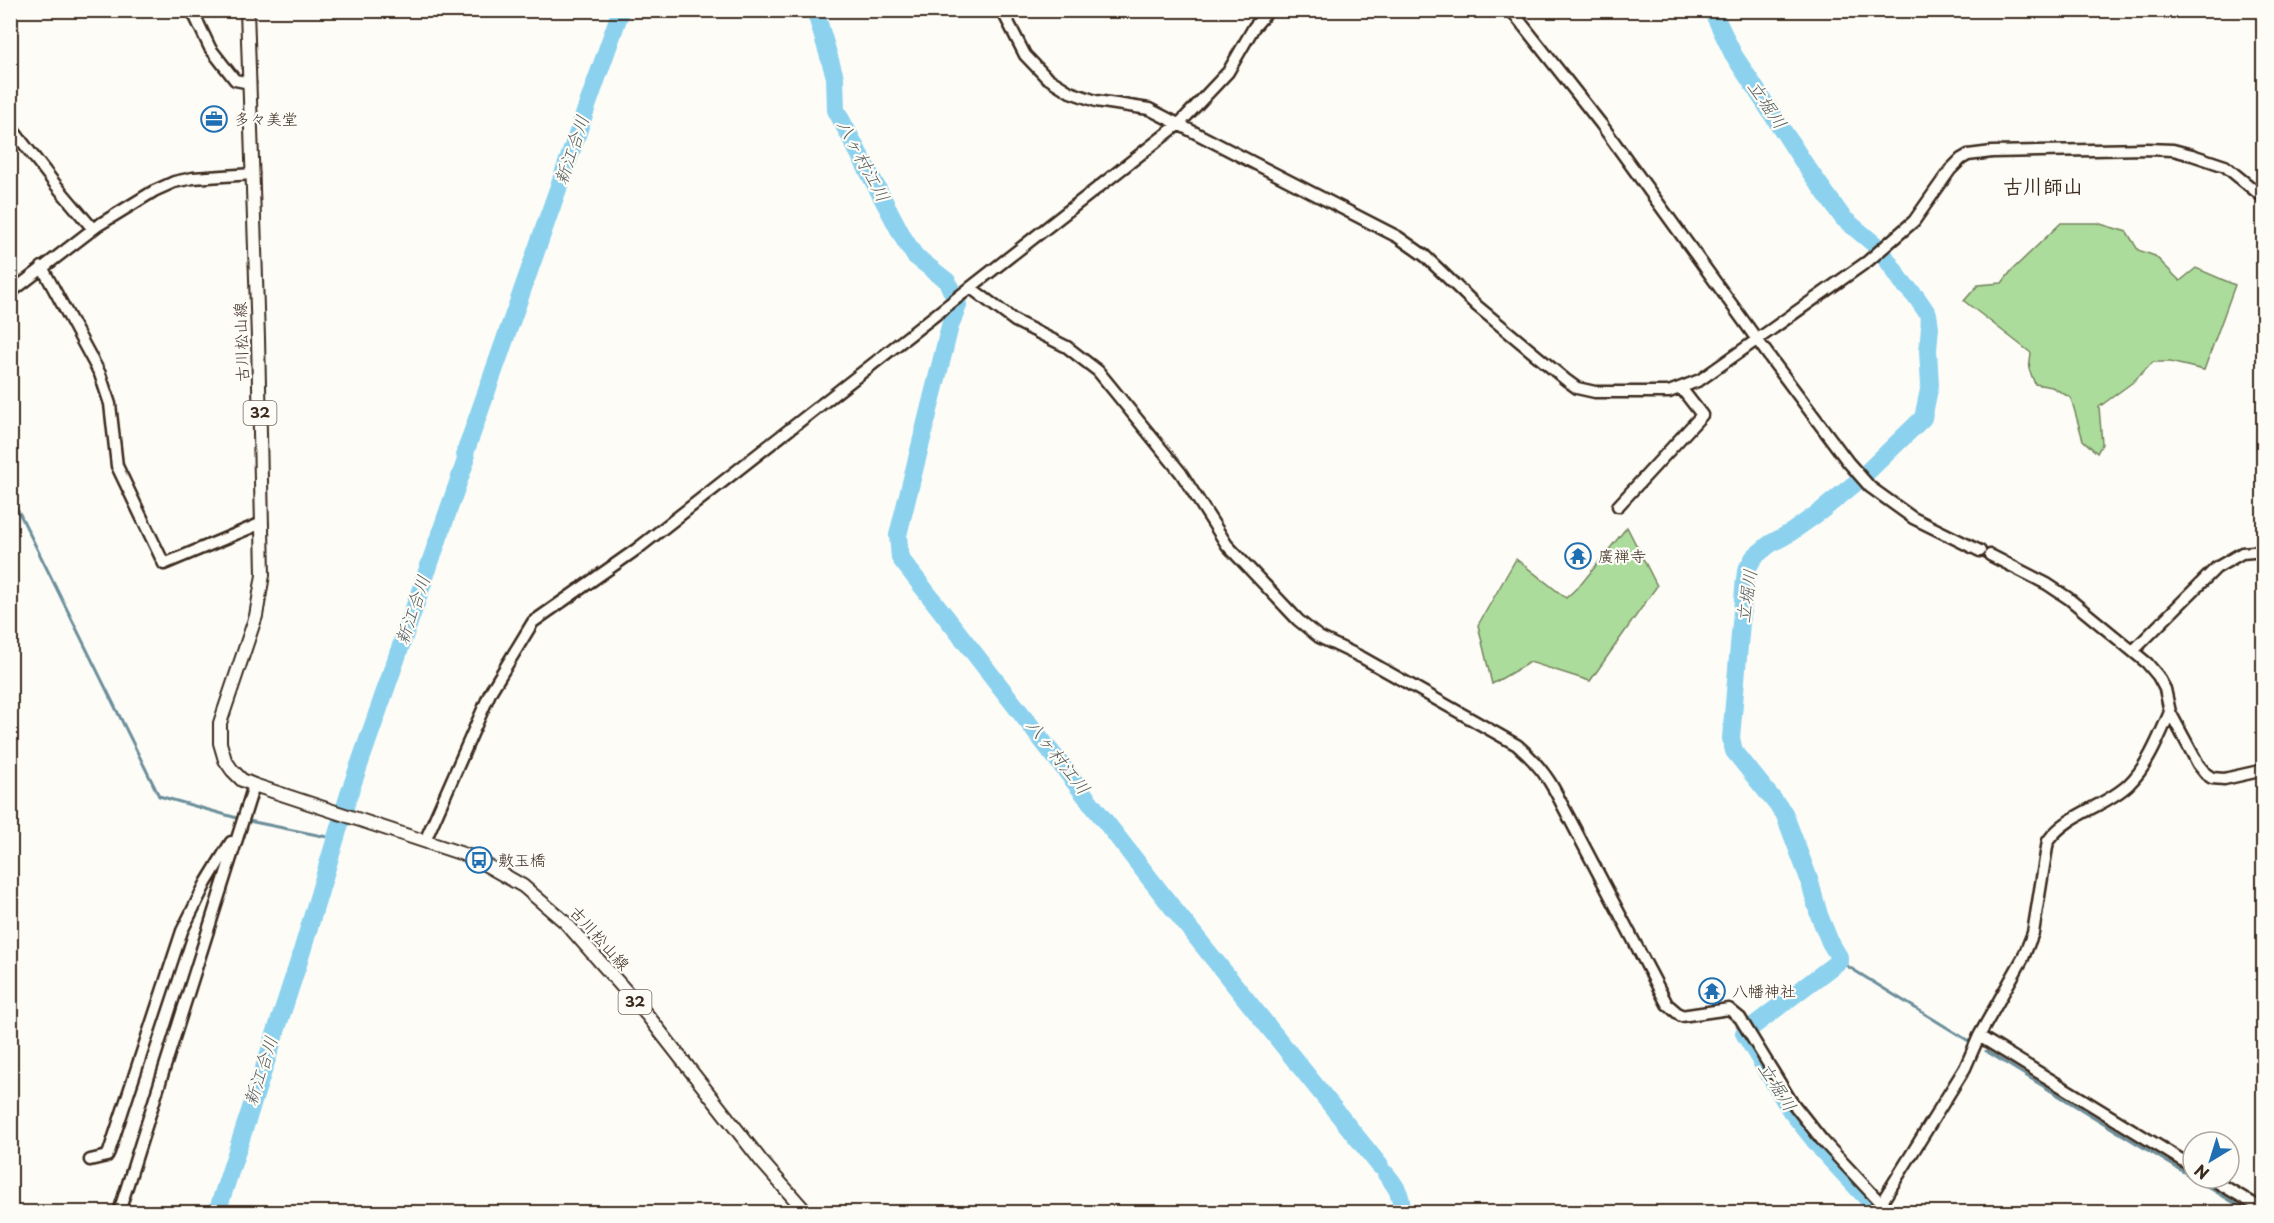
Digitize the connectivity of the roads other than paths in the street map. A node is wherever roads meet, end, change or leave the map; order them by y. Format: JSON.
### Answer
{"nodes":[{"id":1,"x":192,"y":10,"type":"edge"},
{"id":2,"x":247,"y":10,"type":"edge"},
{"id":3,"x":1002,"y":10,"type":"edge"},
{"id":4,"x":1269,"y":10,"type":"edge"},
{"id":5,"x":1511,"y":10,"type":"edge"},
{"id":6,"x":249,"y":83,"type":"junction"},
{"id":7,"x":1179,"y":124,"type":"junction"},
{"id":8,"x":10,"y":126,"type":"edge"},
{"id":9,"x":253,"y":174,"type":"junction"},
{"id":10,"x":2264,"y":198,"type":"edge"},
{"id":11,"x":93,"y":230,"type":"junction"},
{"id":12,"x":42,"y":267,"type":"junction"},
{"id":13,"x":971,"y":288,"type":"junction"},
{"id":14,"x":10,"y":293,"type":"edge"},
{"id":15,"x":1756,"y":339,"type":"junction"},
{"id":16,"x":1681,"y":388,"type":"junction"},
{"id":17,"x":1618,"y":506,"type":"dead end"},
{"id":18,"x":262,"y":524,"type":"junction"},
{"id":19,"x":2264,"y":551,"type":"edge"},
{"id":20,"x":2133,"y":651,"type":"junction"},
{"id":21,"x":2170,"y":712,"type":"junction"},
{"id":22,"x":2264,"y":770,"type":"edge"},
{"id":23,"x":259,"y":786,"type":"junction"},
{"id":24,"x":239,"y":829,"type":"junction"},
{"id":25,"x":425,"y":841,"type":"junction"},
{"id":26,"x":1979,"y":1036,"type":"junction"},
{"id":27,"x":90,"y":1160,"type":"dead end"},
{"id":28,"x":2181,"y":1160,"type":"edge"},
{"id":29,"x":2230,"y":1190,"type":"edge"},
{"id":30,"x":1884,"y":1209,"type":"edge"},
{"id":31,"x":2264,"y":1210,"type":"edge"},
{"id":32,"x":118,"y":1212,"type":"edge"},
{"id":33,"x":806,"y":1212,"type":"edge"}],
"edges":[{"from":1,"to":6,"type":"street"},
{"from":2,"to":6,"type":"main road","name":"古川松山線","number":"32"},
{"from":3,"to":7,"type":"street"},
{"from":4,"to":7,"type":"street"},
{"from":5,"to":15,"type":"street"},
{"from":6,"to":9,"type":"main road","name":"古川松山線","number":"32"},
{"from":7,"to":13,"type":"street"},
{"from":7,"to":16,"type":"street"},
{"from":8,"to":11,"type":"street"},
{"from":9,"to":11,"type":"street"},
{"from":9,"to":18,"type":"main road","name":"古川松山線","number":"32"},
{"from":10,"to":15,"type":"street"},
{"from":11,"to":12,"type":"street"},
{"from":12,"to":14,"type":"street"},
{"from":12,"to":18,"type":"street"},
{"from":13,"to":25,"type":"street"},
{"from":13,"to":30,"type":"street"},
{"from":15,"to":16,"type":"street"},
{"from":15,"to":20,"type":"street"},
{"from":16,"to":17,"type":"street"},
{"from":18,"to":23,"type":"main road","name":"古川松山線","number":"32"},
{"from":19,"to":20,"type":"street"},
{"from":20,"to":21,"type":"street"},
{"from":21,"to":22,"type":"street"},
{"from":21,"to":26,"type":"street"},
{"from":23,"to":24,"type":"street"},
{"from":23,"to":25,"type":"main road","number":"32"},
{"from":24,"to":27,"type":"street"},
{"from":24,"to":32,"type":"street"},
{"from":25,"to":33,"type":"main road","name":"古川松山線","number":"32"},
{"from":26,"to":28,"type":"street"},
{"from":26,"to":30,"type":"street"},
{"from":29,"to":31,"type":"street"}]}
